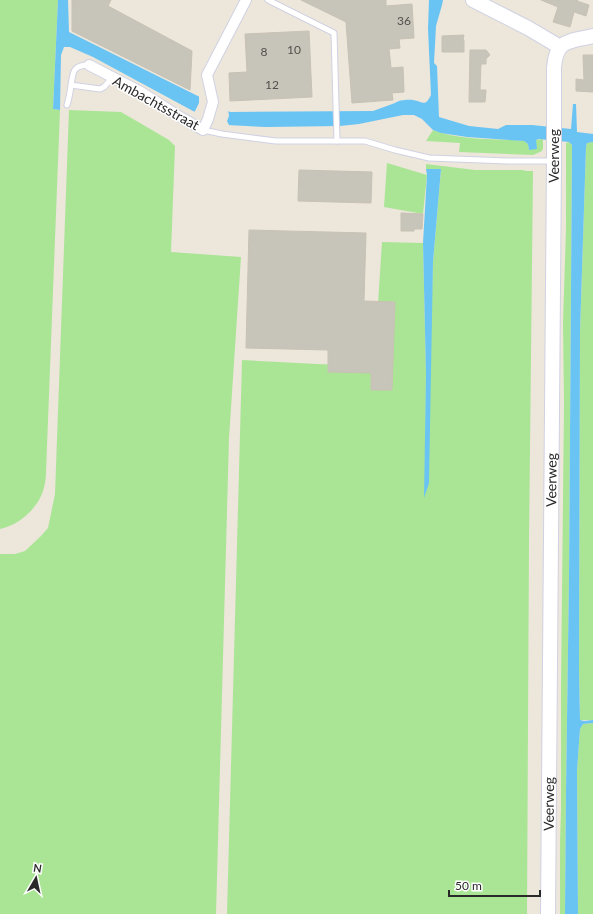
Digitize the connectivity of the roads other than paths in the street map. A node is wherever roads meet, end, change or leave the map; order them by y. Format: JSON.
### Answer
{"nodes":[{"id":1,"x":246,"y":0,"type":"edge"},
{"id":2,"x":268,"y":0,"type":"edge"},
{"id":3,"x":473,"y":0,"type":"edge"},
{"id":4,"x":593,"y":36,"type":"edge"},
{"id":5,"x":560,"y":47,"type":"junction"},
{"id":6,"x":89,"y":65,"type":"joint"},
{"id":7,"x":112,"y":78,"type":"junction"},
{"id":8,"x":72,"y":85,"type":"junction"},
{"id":9,"x":67,"y":105,"type":"dead end"},
{"id":10,"x":203,"y":130,"type":"junction"},
{"id":11,"x":337,"y":141,"type":"junction"},
{"id":12,"x":554,"y":154,"type":"junction"},
{"id":13,"x":548,"y":914,"type":"edge"}],
"edges":[{"from":1,"to":10,"type":"street","name":"Ambachtsstraat"},
{"from":2,"to":11,"type":"lane"},
{"from":3,"to":5,"type":"street"},
{"from":4,"to":5,"type":"street"},
{"from":5,"to":12,"type":"street","name":"Veerweg"},
{"from":6,"to":7,"type":"street","name":"Ambachtsstraat"},
{"from":6,"to":8,"type":"lane"},
{"from":7,"to":8,"type":"lane"},
{"from":7,"to":10,"type":"street","name":"Ambachtsstraat"},
{"from":8,"to":9,"type":"lane"},
{"from":10,"to":11,"type":"lane"},
{"from":11,"to":12,"type":"lane"},
{"from":12,"to":13,"type":"street","name":"Veerweg"}]}
